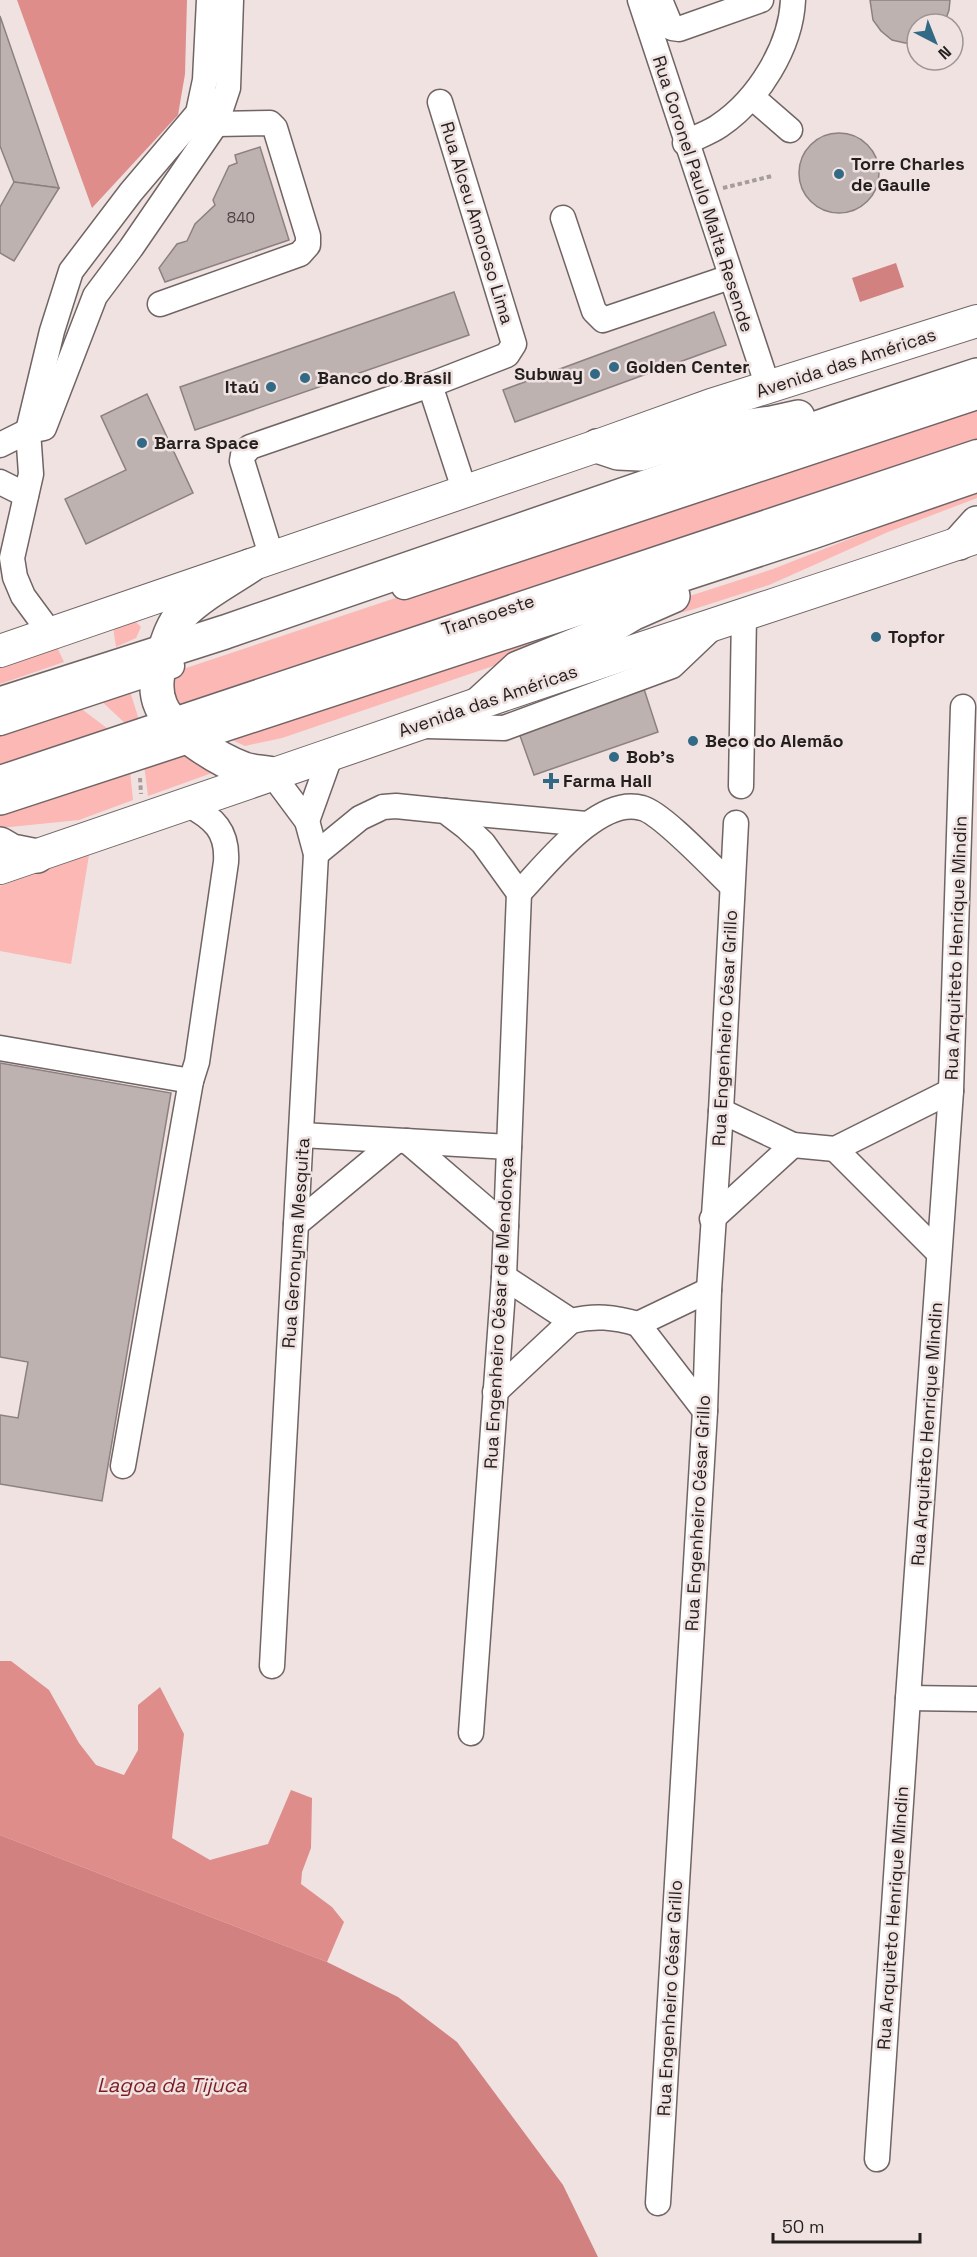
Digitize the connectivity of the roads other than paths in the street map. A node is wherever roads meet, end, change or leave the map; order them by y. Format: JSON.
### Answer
{"nodes":[{"id":1,"x":209,"y":0,"type":"edge"},
{"id":2,"x":231,"y":0,"type":"edge"},
{"id":3,"x":640,"y":0,"type":"edge"},
{"id":4,"x":660,"y":0,"type":"edge"},
{"id":5,"x":761,"y":0,"type":"edge"},
{"id":6,"x":793,"y":0,"type":"edge"},
{"id":7,"x":752,"y":97,"type":"junction"},
{"id":8,"x":440,"y":102,"type":"dead end"},
{"id":9,"x":216,"y":124,"type":"junction"},
{"id":10,"x":790,"y":130,"type":"dead end"},
{"id":11,"x":685,"y":143,"type":"junction"},
{"id":12,"x":563,"y":218,"type":"dead end"},
{"id":13,"x":730,"y":277,"type":"junction"},
{"id":14,"x":160,"y":304,"type":"dead end"},
{"id":15,"x":977,"y":321,"type":"edge"},
{"id":16,"x":977,"y":375,"type":"edge"},
{"id":17,"x":430,"y":385,"type":"junction"},
{"id":18,"x":768,"y":387,"type":"junction"},
{"id":19,"x":977,"y":397,"type":"edge"},
{"id":20,"x":837,"y":421,"type":"junction"},
{"id":21,"x":28,"y":430,"type":"junction"},
{"id":22,"x":0,"y":445,"type":"edge"},
{"id":23,"x":597,"y":446,"type":"junction"},
{"id":24,"x":977,"y":452,"type":"edge"},
{"id":25,"x":977,"y":475,"type":"edge"},
{"id":26,"x":0,"y":482,"type":"edge"},
{"id":27,"x":465,"y":492,"type":"junction"},
{"id":28,"x":26,"y":495,"type":"junction"},
{"id":29,"x":812,"y":532,"type":"junction"},
{"id":30,"x":971,"y":534,"type":"edge"},
{"id":31,"x":261,"y":562,"type":"junction"},
{"id":32,"x":730,"y":620,"type":"junction"},
{"id":33,"x":51,"y":634,"type":"junction"},
{"id":34,"x":0,"y":651,"type":"edge"},
{"id":35,"x":161,"y":661,"type":"junction"},
{"id":36,"x":480,"y":703,"type":"junction"},
{"id":37,"x":0,"y":704,"type":"edge"},
{"id":38,"x":963,"y":707,"type":"dead end"},
{"id":39,"x":0,"y":723,"type":"edge"},
{"id":40,"x":415,"y":726,"type":"junction"},
{"id":41,"x":180,"y":728,"type":"junction"},
{"id":42,"x":331,"y":754,"type":"junction"},
{"id":43,"x":272,"y":774,"type":"junction"},
{"id":44,"x":0,"y":778,"type":"edge"},
{"id":45,"x":741,"y":786,"type":"dead end"},
{"id":46,"x":0,"y":798,"type":"edge"},
{"id":47,"x":187,"y":804,"type":"junction"},
{"id":48,"x":445,"y":811,"type":"junction"},
{"id":49,"x":307,"y":820,"type":"junction"},
{"id":50,"x":736,"y":823,"type":"dead end"},
{"id":51,"x":586,"y":824,"type":"junction"},
{"id":52,"x":0,"y":844,"type":"edge"},
{"id":53,"x":316,"y":854,"type":"junction"},
{"id":54,"x":37,"y":856,"type":"junction"},
{"id":55,"x":0,"y":868,"type":"edge"},
{"id":56,"x":732,"y":886,"type":"junction"},
{"id":57,"x":519,"y":893,"type":"junction"},
{"id":58,"x":0,"y":1048,"type":"edge"},
{"id":59,"x":191,"y":1081,"type":"junction"},
{"id":60,"x":951,"y":1091,"type":"junction"},
{"id":61,"x":721,"y":1111,"type":"junction"},
{"id":62,"x":302,"y":1135,"type":"junction"},
{"id":63,"x":402,"y":1141,"type":"junction"},
{"id":64,"x":793,"y":1145,"type":"junction"},
{"id":65,"x":509,"y":1147,"type":"junction"},
{"id":66,"x":835,"y":1149,"type":"junction"},
{"id":67,"x":712,"y":1219,"type":"junction"},
{"id":68,"x":296,"y":1224,"type":"junction"},
{"id":69,"x":506,"y":1226,"type":"junction"},
{"id":70,"x":939,"y":1253,"type":"junction"},
{"id":71,"x":504,"y":1277,"type":"junction"},
{"id":72,"x":708,"y":1290,"type":"junction"},
{"id":73,"x":571,"y":1321,"type":"junction"},
{"id":74,"x":638,"y":1324,"type":"junction"},
{"id":75,"x":495,"y":1392,"type":"junction"},
{"id":76,"x":705,"y":1411,"type":"junction"},
{"id":77,"x":123,"y":1466,"type":"dead end"},
{"id":78,"x":272,"y":1666,"type":"dead end"},
{"id":79,"x":908,"y":1698,"type":"junction"},
{"id":80,"x":977,"y":1699,"type":"edge"},
{"id":81,"x":471,"y":1733,"type":"dead end"},
{"id":82,"x":878,"y":2159,"type":"dead end"},
{"id":83,"x":658,"y":2203,"type":"dead end"}],
"edges":[{"from":1,"to":21,"type":"street"},
{"from":2,"to":9,"type":"street"},
{"from":3,"to":11,"type":"street","name":"Rua Coronel Paulo Malta Resende"},
{"from":4,"to":5,"type":"street"},
{"from":6,"to":7,"type":"street"},
{"from":7,"to":10,"type":"street"},
{"from":7,"to":11,"type":"street"},
{"from":8,"to":17,"type":"street","name":"Rua Alceu Amoroso Lima"},
{"from":9,"to":14,"type":"street"},
{"from":9,"to":21,"type":"street"},
{"from":11,"to":13,"type":"street","name":"Rua Coronel Paulo Malta Resende"},
{"from":12,"to":13,"type":"street"},
{"from":13,"to":18,"type":"street","name":"Rua Coronel Paulo Malta Resende"},
{"from":15,"to":18,"type":"main road","name":"Avenida das Américas"},
{"from":16,"to":20,"type":"highway"},
{"from":17,"to":27,"type":"street"},
{"from":17,"to":31,"type":"street"},
{"from":18,"to":23,"type":"main road","name":"Avenida das Américas"},
{"from":19,"to":35,"type":"street"},
{"from":20,"to":23,"type":"highway"},
{"from":20,"to":35,"type":"highway"},
{"from":21,"to":22,"type":"street"},
{"from":21,"to":28,"type":"street"},
{"from":23,"to":27,"type":"main road","name":"Avenida das Américas"},
{"from":24,"to":41,"type":"street","name":"Transoeste"},
{"from":25,"to":29,"type":"highway"},
{"from":26,"to":28,"type":"street"},
{"from":27,"to":31,"type":"main road","name":"Avenida das Américas"},
{"from":28,"to":33,"type":"street"},
{"from":29,"to":36,"type":"highway"},
{"from":29,"to":41,"type":"highway"},
{"from":30,"to":32,"type":"main road","name":"Avenida das Américas"},
{"from":31,"to":33,"type":"main road","name":"Avenida das Américas"},
{"from":31,"to":35,"type":"highway"},
{"from":32,"to":36,"type":"main road","name":"Avenida das Américas"},
{"from":32,"to":40,"type":"street"},
{"from":32,"to":45,"type":"street"},
{"from":33,"to":34,"type":"main road","name":"Avenida das Américas"},
{"from":35,"to":37,"type":"highway"},
{"from":35,"to":39,"type":"street"},
{"from":35,"to":41,"type":"highway"},
{"from":36,"to":40,"type":"main road","name":"Avenida das Américas"},
{"from":38,"to":60,"type":"street","name":"Rua Arquiteto Henrique Mindin"},
{"from":40,"to":42,"type":"main road","name":"Avenida das Américas"},
{"from":41,"to":43,"type":"highway"},
{"from":41,"to":44,"type":"street","name":"Transoeste"},
{"from":41,"to":46,"type":"highway"},
{"from":42,"to":43,"type":"main road","name":"Avenida das Américas"},
{"from":42,"to":49,"type":"street"},
{"from":43,"to":47,"type":"main road","name":"Avenida das Américas"},
{"from":43,"to":49,"type":"street","name":"Rua Geronyma Mesquita"},
{"from":47,"to":54,"type":"main road","name":"Avenida das Américas"},
{"from":47,"to":59,"type":"street"},
{"from":48,"to":51,"type":"street"},
{"from":48,"to":53,"type":"street"},
{"from":48,"to":57,"type":"street"},
{"from":49,"to":53,"type":"street","name":"Rua Geronyma Mesquita"},
{"from":50,"to":56,"type":"street","name":"Rua Engenheiro César Grillo"},
{"from":51,"to":56,"type":"street"},
{"from":51,"to":57,"type":"street"},
{"from":52,"to":54,"type":"highway"},
{"from":53,"to":62,"type":"street","name":"Rua Geronyma Mesquita"},
{"from":54,"to":55,"type":"main road","name":"Avenida das Américas"},
{"from":56,"to":61,"type":"street","name":"Rua Engenheiro César Grillo"},
{"from":57,"to":65,"type":"street","name":"Rua Engenheiro César de Mendonça"},
{"from":58,"to":59,"type":"street"},
{"from":59,"to":77,"type":"street"},
{"from":60,"to":66,"type":"street"},
{"from":60,"to":70,"type":"street","name":"Rua Arquiteto Henrique Mindin"},
{"from":61,"to":64,"type":"street"},
{"from":61,"to":67,"type":"street","name":"Rua Engenheiro César Grillo"},
{"from":62,"to":63,"type":"street"},
{"from":62,"to":68,"type":"street","name":"Rua Geronyma Mesquita"},
{"from":63,"to":65,"type":"street"},
{"from":63,"to":68,"type":"street"},
{"from":63,"to":69,"type":"street"},
{"from":64,"to":66,"type":"street"},
{"from":64,"to":67,"type":"street"},
{"from":65,"to":69,"type":"street","name":"Rua Engenheiro César de Mendonça"},
{"from":66,"to":70,"type":"street"},
{"from":67,"to":72,"type":"street","name":"Rua Engenheiro César Grillo"},
{"from":68,"to":78,"type":"street","name":"Rua Geronyma Mesquita"},
{"from":69,"to":71,"type":"street","name":"Rua Engenheiro César de Mendonça"},
{"from":70,"to":79,"type":"street","name":"Rua Arquiteto Henrique Mindin"},
{"from":71,"to":73,"type":"street"},
{"from":71,"to":75,"type":"street","name":"Rua Engenheiro César de Mendonça"},
{"from":72,"to":74,"type":"street"},
{"from":72,"to":76,"type":"street","name":"Rua Engenheiro César Grillo"},
{"from":73,"to":74,"type":"street"},
{"from":73,"to":75,"type":"street"},
{"from":74,"to":76,"type":"street"},
{"from":75,"to":81,"type":"street","name":"Rua Engenheiro César de Mendonça"},
{"from":76,"to":83,"type":"street","name":"Rua Engenheiro César Grillo"},
{"from":79,"to":80,"type":"street"},
{"from":79,"to":82,"type":"street","name":"Rua Arquiteto Henrique Mindin"}]}
